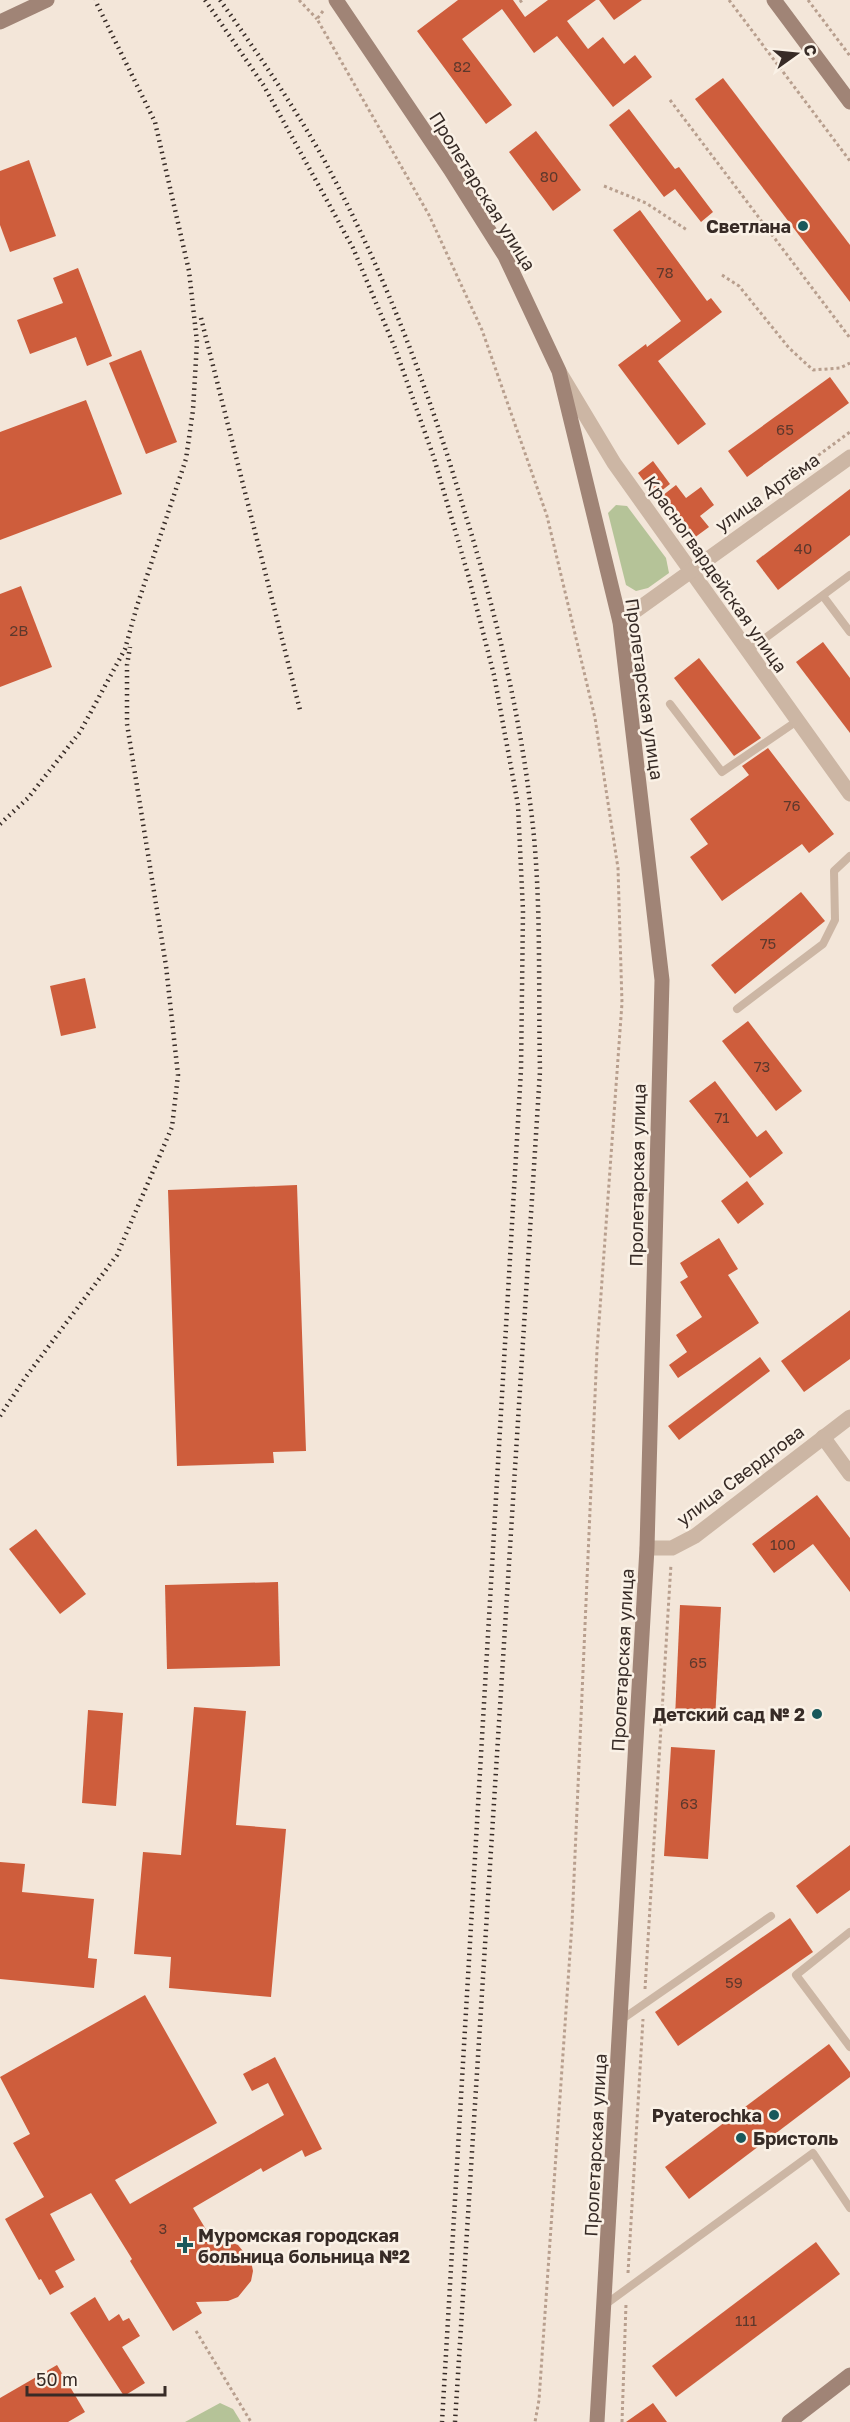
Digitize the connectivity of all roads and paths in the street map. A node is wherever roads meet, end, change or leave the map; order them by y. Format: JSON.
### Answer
{"nodes":[{"id":1,"x":47,"y":0,"type":"edge"},
{"id":2,"x":299,"y":0,"type":"edge"},
{"id":3,"x":729,"y":0,"type":"edge"},
{"id":4,"x":774,"y":0,"type":"edge"},
{"id":5,"x":808,"y":0,"type":"edge"},
{"id":6,"x":332,"y":3,"type":"edge"},
{"id":7,"x":317,"y":19,"type":"junction"},
{"id":8,"x":0,"y":22,"type":"edge"},
{"id":9,"x":850,"y":56,"type":"edge"},
{"id":10,"x":670,"y":100,"type":"dead end"},
{"id":11,"x":850,"y":102,"type":"edge"},
{"id":12,"x":850,"y":161,"type":"edge"},
{"id":13,"x":604,"y":186,"type":"dead end"},
{"id":14,"x":687,"y":230,"type":"dead end"},
{"id":15,"x":722,"y":275,"type":"dead end"},
{"id":16,"x":850,"y":338,"type":"edge"},
{"id":17,"x":850,"y":363,"type":"edge"},
{"id":18,"x":559,"y":371,"type":"junction"},
{"id":19,"x":850,"y":432,"type":"edge"},
{"id":20,"x":850,"y":457,"type":"edge"},
{"id":21,"x":764,"y":496,"type":"dead end"},
{"id":22,"x":689,"y":571,"type":"junction"},
{"id":23,"x":850,"y":575,"type":"edge"},
{"id":24,"x":823,"y":596,"type":"junction"},
{"id":25,"x":620,"y":622,"type":"junction"},
{"id":26,"x":850,"y":632,"type":"edge"},
{"id":27,"x":747,"y":652,"type":"junction"},
{"id":28,"x":670,"y":704,"type":"dead end"},
{"id":29,"x":797,"y":721,"type":"junction"},
{"id":30,"x":850,"y":794,"type":"edge"},
{"id":31,"x":850,"y":855,"type":"edge"},
{"id":32,"x":737,"y":1009,"type":"dead end"},
{"id":33,"x":850,"y":1417,"type":"edge"},
{"id":34,"x":823,"y":1437,"type":"junction"},
{"id":35,"x":850,"y":1474,"type":"edge"},
{"id":36,"x":647,"y":1548,"type":"junction"},
{"id":37,"x":672,"y":1548,"type":"junction"},
{"id":38,"x":771,"y":1916,"type":"dead end"},
{"id":39,"x":850,"y":1932,"type":"edge"},
{"id":40,"x":644,"y":2005,"type":"junction"},
{"id":41,"x":621,"y":2020,"type":"junction"},
{"id":42,"x":850,"y":2047,"type":"edge"},
{"id":43,"x":850,"y":2208,"type":"edge"},
{"id":44,"x":627,"y":2289,"type":"junction"},
{"id":45,"x":606,"y":2304,"type":"junction"},
{"id":46,"x":196,"y":2331,"type":"dead end"},
{"id":47,"x":850,"y":2375,"type":"edge"},
{"id":48,"x":251,"y":2422,"type":"edge"},
{"id":49,"x":535,"y":2422,"type":"edge"},
{"id":50,"x":597,"y":2422,"type":"edge"},
{"id":51,"x":622,"y":2422,"type":"edge"},
{"id":52,"x":789,"y":2422,"type":"edge"}],
"edges":[{"from":1,"to":8,"type":"street"},
{"from":2,"to":7,"type":"path"},
{"from":3,"to":12,"type":"path"},
{"from":4,"to":11,"type":"street"},
{"from":5,"to":9,"type":"path"},
{"from":6,"to":7,"type":"path"},
{"from":6,"to":18,"type":"street","name":"Пролетарская улица"},
{"from":7,"to":49,"type":"path"},
{"from":10,"to":16,"type":"path"},
{"from":13,"to":14,"type":"path"},
{"from":15,"to":17,"type":"path"},
{"from":18,"to":22,"type":"street","name":"Красногвардейская улица"},
{"from":18,"to":25,"type":"street","name":"Пролетарская улица"},
{"from":19,"to":21,"type":"path"},
{"from":20,"to":22,"type":"street","name":"улица Артёма"},
{"from":22,"to":25,"type":"street","name":"улица Артёма"},
{"from":22,"to":27,"type":"street","name":"Красногвардейская улица"},
{"from":23,"to":24,"type":"lane"},
{"from":24,"to":26,"type":"lane"},
{"from":24,"to":27,"type":"lane"},
{"from":25,"to":36,"type":"street","name":"Пролетарская улица"},
{"from":27,"to":29,"type":"street","name":"Красногвардейская улица"},
{"from":28,"to":29,"type":"lane"},
{"from":29,"to":30,"type":"street","name":"Красногвардейская улица"},
{"from":31,"to":32,"type":"lane"},
{"from":33,"to":34,"type":"street","name":"улица Свердлова"},
{"from":34,"to":35,"type":"street"},
{"from":34,"to":37,"type":"street","name":"улица Свердлова"},
{"from":36,"to":37,"type":"street","name":"улица Свердлова"},
{"from":36,"to":41,"type":"street","name":"Пролетарская улица"},
{"from":37,"to":40,"type":"path"},
{"from":38,"to":40,"type":"lane"},
{"from":39,"to":42,"type":"lane"},
{"from":40,"to":41,"type":"lane"},
{"from":40,"to":44,"type":"path"},
{"from":41,"to":45,"type":"street","name":"Пролетарская улица"},
{"from":43,"to":44,"type":"lane"},
{"from":44,"to":45,"type":"lane"},
{"from":44,"to":51,"type":"path"},
{"from":45,"to":50,"type":"street","name":"Пролетарская улица"},
{"from":46,"to":48,"type":"path"},
{"from":47,"to":52,"type":"street"}]}
